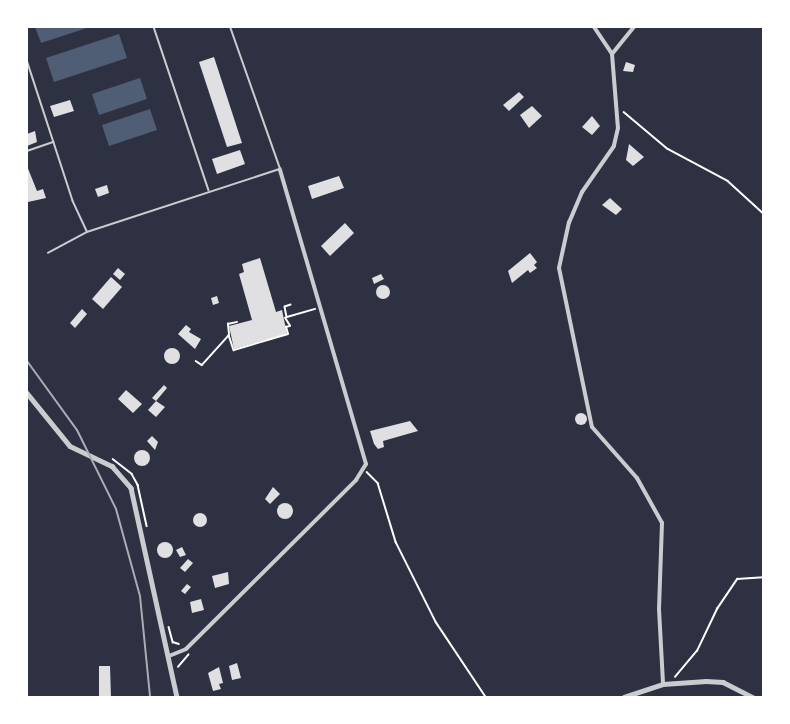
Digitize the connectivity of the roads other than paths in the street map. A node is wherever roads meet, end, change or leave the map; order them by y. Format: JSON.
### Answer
{"nodes":[{"id":1,"x":154,"y":27,"type":"edge"},
{"id":2,"x":230,"y":27,"type":"edge"},
{"id":3,"x":594,"y":27,"type":"edge"},
{"id":4,"x":634,"y":27,"type":"edge"},
{"id":5,"x":612,"y":54,"type":"junction"},
{"id":6,"x":27,"y":60,"type":"edge"},
{"id":7,"x":54,"y":142,"type":"junction"},
{"id":8,"x":27,"y":151,"type":"edge"},
{"id":9,"x":280,"y":169,"type":"junction"},
{"id":10,"x":209,"y":190,"type":"junction"},
{"id":11,"x":87,"y":232,"type":"junction"},
{"id":12,"x":48,"y":253,"type":"dead end"},
{"id":13,"x":27,"y":393,"type":"edge"},
{"id":14,"x":170,"y":656,"type":"junction"},
{"id":15,"x":663,"y":684,"type":"junction"},
{"id":16,"x":177,"y":697,"type":"edge"},
{"id":17,"x":624,"y":697,"type":"edge"},
{"id":18,"x":753,"y":697,"type":"edge"}],
"edges":[{"from":1,"to":10,"type":"lane"},
{"from":2,"to":9,"type":"lane"},
{"from":3,"to":5,"type":"street"},
{"from":4,"to":5,"type":"street"},
{"from":5,"to":15,"type":"street"},
{"from":6,"to":7,"type":"lane"},
{"from":7,"to":8,"type":"lane"},
{"from":7,"to":11,"type":"lane"},
{"from":9,"to":10,"type":"lane"},
{"from":9,"to":14,"type":"street"},
{"from":10,"to":11,"type":"lane"},
{"from":11,"to":12,"type":"lane"},
{"from":13,"to":14,"type":"street"},
{"from":14,"to":16,"type":"street"},
{"from":15,"to":17,"type":"street"},
{"from":15,"to":18,"type":"street"}]}
